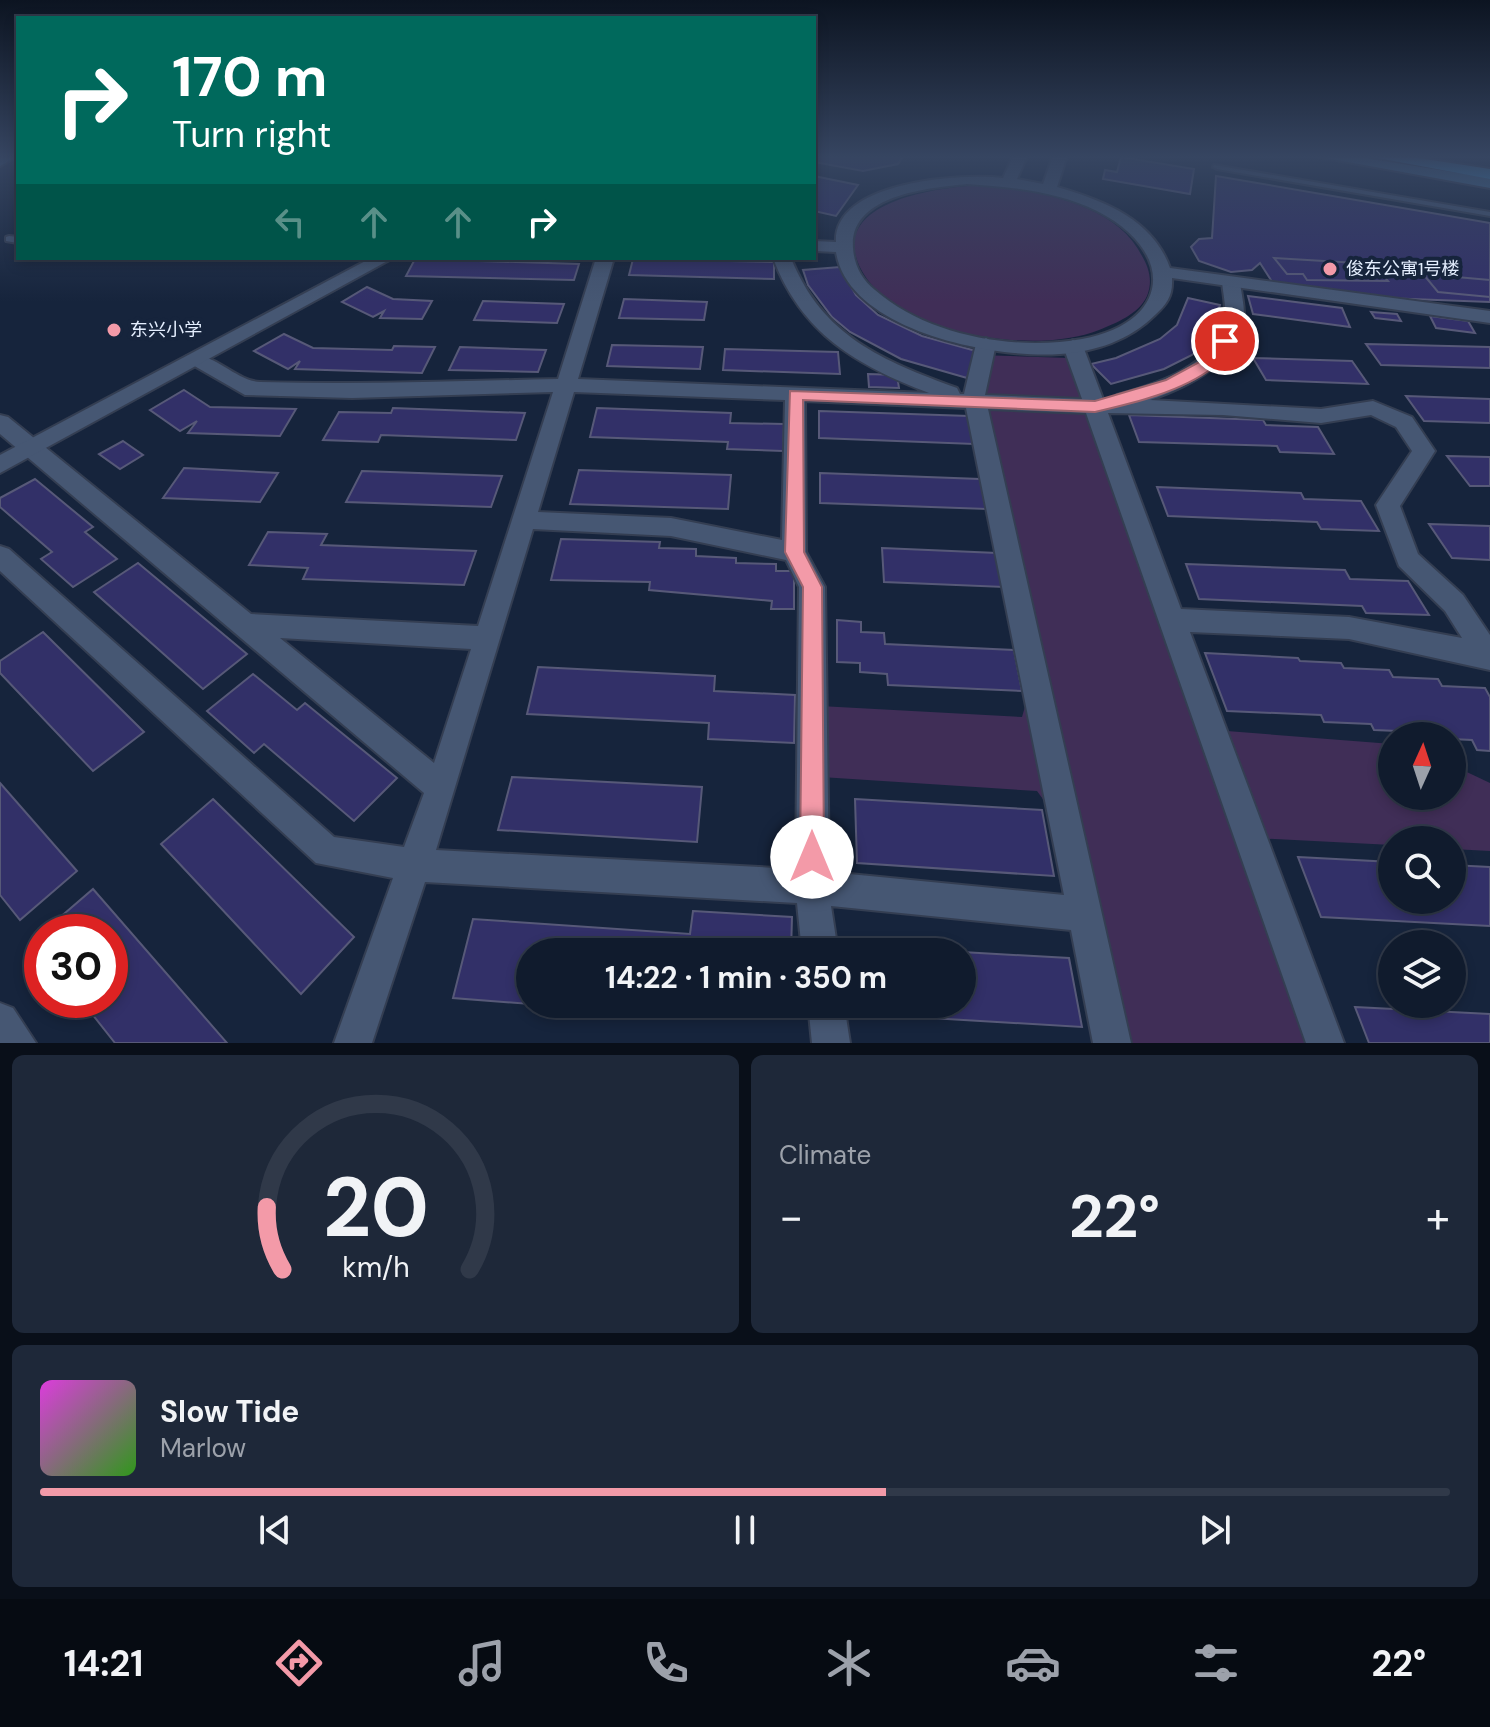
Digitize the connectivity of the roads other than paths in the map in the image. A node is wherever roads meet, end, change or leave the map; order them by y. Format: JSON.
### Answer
{"nodes":[{"id":1,"x":868,"y":205,"type":"edge"},
{"id":2,"x":1088,"y":205,"type":"edge"},
{"id":3,"x":1436,"y":205,"type":"edge"},
{"id":4,"x":1490,"y":214,"type":"edge"},
{"id":5,"x":816,"y":246,"type":"edge"},
{"id":6,"x":842,"y":247,"type":"junction"},
{"id":7,"x":380,"y":260,"type":"edge"},
{"id":8,"x":604,"y":260,"type":"edge"},
{"id":9,"x":783,"y":260,"type":"edge"},
{"id":10,"x":1164,"y":272,"type":"junction"},
{"id":11,"x":1231,"y":282,"type":"junction"},
{"id":12,"x":1490,"y":317,"type":"edge"},
{"id":13,"x":986,"y":344,"type":"junction"},
{"id":14,"x":1073,"y":346,"type":"junction"},
{"id":15,"x":194,"y":360,"type":"junction"},
{"id":16,"x":566,"y":385,"type":"junction"},
{"id":17,"x":795,"y":394,"type":"junction"},
{"id":18,"x":975,"y":402,"type":"junction"},
{"id":19,"x":1095,"y":406,"type":"junction"},
{"id":20,"x":0,"y":422,"type":"edge"},
{"id":21,"x":32,"y":448,"type":"junction"},
{"id":22,"x":0,"y":465,"type":"edge"},
{"id":23,"x":524,"y":520,"type":"junction"},
{"id":24,"x":794,"y":552,"type":"junction"},
{"id":25,"x":0,"y":556,"type":"edge"},
{"id":26,"x":1172,"y":620,"type":"junction"},
{"id":27,"x":245,"y":625,"type":"junction"},
{"id":28,"x":487,"y":638,"type":"junction"},
{"id":29,"x":1489,"y":656,"type":"edge"},
{"id":30,"x":441,"y":788,"type":"junction"},
{"id":31,"x":414,"y":865,"type":"junction"},
{"id":32,"x":812,"y":887,"type":"junction"},
{"id":33,"x":1084,"y":914,"type":"junction"},
{"id":34,"x":818,"y":938,"type":"edge"},
{"id":35,"x":828,"y":1018,"type":"edge"},
{"id":36,"x":0,"y":1021,"type":"edge"},
{"id":37,"x":17,"y":1043,"type":"edge"},
{"id":38,"x":353,"y":1043,"type":"edge"},
{"id":39,"x":831,"y":1043,"type":"edge"},
{"id":40,"x":1112,"y":1043,"type":"edge"},
{"id":41,"x":1325,"y":1043,"type":"edge"}],
"edges":[{"from":1,"to":6,"type":"street"},
{"from":2,"to":10,"type":"street"},
{"from":3,"to":4,"type":"lane"},
{"from":5,"to":6,"type":"street"},
{"from":6,"to":13,"type":"street"},
{"from":7,"to":15,"type":"street"},
{"from":8,"to":16,"type":"street"},
{"from":9,"to":18,"type":"street"},
{"from":10,"to":11,"type":"street"},
{"from":10,"to":14,"type":"street"},
{"from":11,"to":12,"type":"street"},
{"from":11,"to":19,"type":"street"},
{"from":13,"to":14,"type":"street"},
{"from":13,"to":18,"type":"street"},
{"from":14,"to":19,"type":"street"},
{"from":15,"to":16,"type":"street"},
{"from":15,"to":21,"type":"street"},
{"from":16,"to":17,"type":"street"},
{"from":16,"to":23,"type":"street"},
{"from":17,"to":18,"type":"street"},
{"from":17,"to":24,"type":"street"},
{"from":18,"to":19,"type":"street"},
{"from":18,"to":33,"type":"street"},
{"from":19,"to":26,"type":"street"},
{"from":19,"to":29,"type":"street"},
{"from":20,"to":21,"type":"street"},
{"from":21,"to":22,"type":"street"},
{"from":21,"to":27,"type":"street"},
{"from":23,"to":24,"type":"street"},
{"from":23,"to":28,"type":"street"},
{"from":24,"to":32,"type":"street"},
{"from":25,"to":31,"type":"street"},
{"from":26,"to":29,"type":"street"},
{"from":26,"to":41,"type":"street"},
{"from":27,"to":28,"type":"street"},
{"from":27,"to":30,"type":"street"},
{"from":28,"to":30,"type":"street"},
{"from":30,"to":31,"type":"street"},
{"from":31,"to":32,"type":"street"},
{"from":31,"to":38,"type":"street"},
{"from":32,"to":33,"type":"street"},
{"from":32,"to":34,"type":"street"},
{"from":33,"to":40,"type":"street"},
{"from":35,"to":39,"type":"street"},
{"from":36,"to":37,"type":"street"}]}
